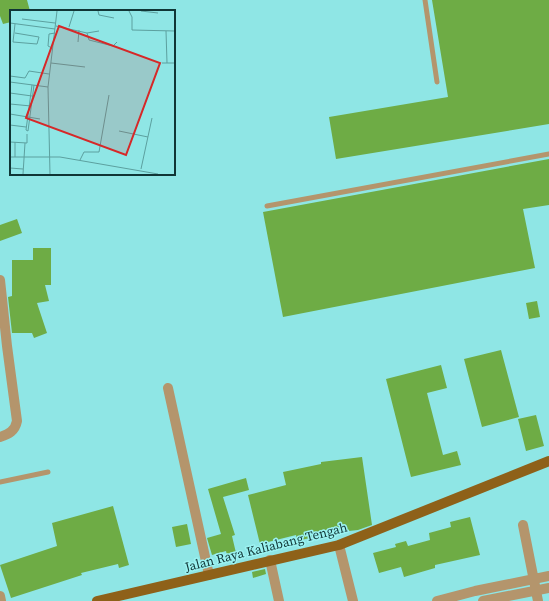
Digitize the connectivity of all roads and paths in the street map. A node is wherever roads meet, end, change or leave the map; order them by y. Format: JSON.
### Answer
{"nodes":[{"id":1,"x":425,"y":0,"type":"edge"},
{"id":2,"x":437,"y":82,"type":"dead end"},
{"id":3,"x":549,"y":154,"type":"edge"},
{"id":4,"x":266,"y":206,"type":"dead end"},
{"id":5,"x":0,"y":280,"type":"edge"},
{"id":6,"x":168,"y":388,"type":"dead end"},
{"id":7,"x":0,"y":437,"type":"edge"},
{"id":8,"x":549,"y":461,"type":"edge"},
{"id":9,"x":48,"y":472,"type":"dead end"},
{"id":10,"x":0,"y":482,"type":"edge"},
{"id":11,"x":523,"y":525,"type":"dead end"},
{"id":12,"x":339,"y":545,"type":"junction"},
{"id":13,"x":270,"y":560,"type":"junction"},
{"id":14,"x":209,"y":575,"type":"junction"},
{"id":15,"x":549,"y":576,"type":"edge"},
{"id":16,"x":534,"y":579,"type":"junction"},
{"id":17,"x":549,"y":588,"type":"edge"},
{"id":18,"x":536,"y":591,"type":"junction"},
{"id":19,"x":0,"y":596,"type":"edge"},
{"id":20,"x":476,"y":596,"type":"edge"},
{"id":21,"x":126,"y":598,"type":"edge"},
{"id":22,"x":2,"y":601,"type":"edge"},
{"id":23,"x":97,"y":601,"type":"edge"},
{"id":24,"x":279,"y":601,"type":"edge"},
{"id":25,"x":353,"y":601,"type":"edge"},
{"id":26,"x":437,"y":601,"type":"edge"},
{"id":27,"x":483,"y":601,"type":"edge"},
{"id":28,"x":538,"y":601,"type":"edge"}],
"edges":[{"from":1,"to":2,"type":"lane"},
{"from":3,"to":4,"type":"lane"},
{"from":5,"to":7,"type":"street"},
{"from":6,"to":14,"type":"street"},
{"from":8,"to":12,"type":"main road","name":"Jalan Raya Kaliabang Tengah"},
{"from":9,"to":10,"type":"lane"},
{"from":11,"to":16,"type":"street"},
{"from":12,"to":13,"type":"main road","name":"Jalan Raya Kaliabang Tengah"},
{"from":12,"to":25,"type":"street"},
{"from":13,"to":14,"type":"main road","name":"Jalan Raya Kaliabang Tengah"},
{"from":13,"to":24,"type":"street"},
{"from":14,"to":21,"type":"main road","name":"Jalan Raya Kaliabang Tengah"},
{"from":15,"to":16,"type":"street"},
{"from":16,"to":18,"type":"street"},
{"from":16,"to":20,"type":"street"},
{"from":17,"to":18,"type":"street"},
{"from":18,"to":27,"type":"street"},
{"from":18,"to":28,"type":"street"},
{"from":19,"to":22,"type":"street"},
{"from":20,"to":26,"type":"street"},
{"from":21,"to":23,"type":"main road","name":"Jalan Raya Kaliabang Tengah"}]}
